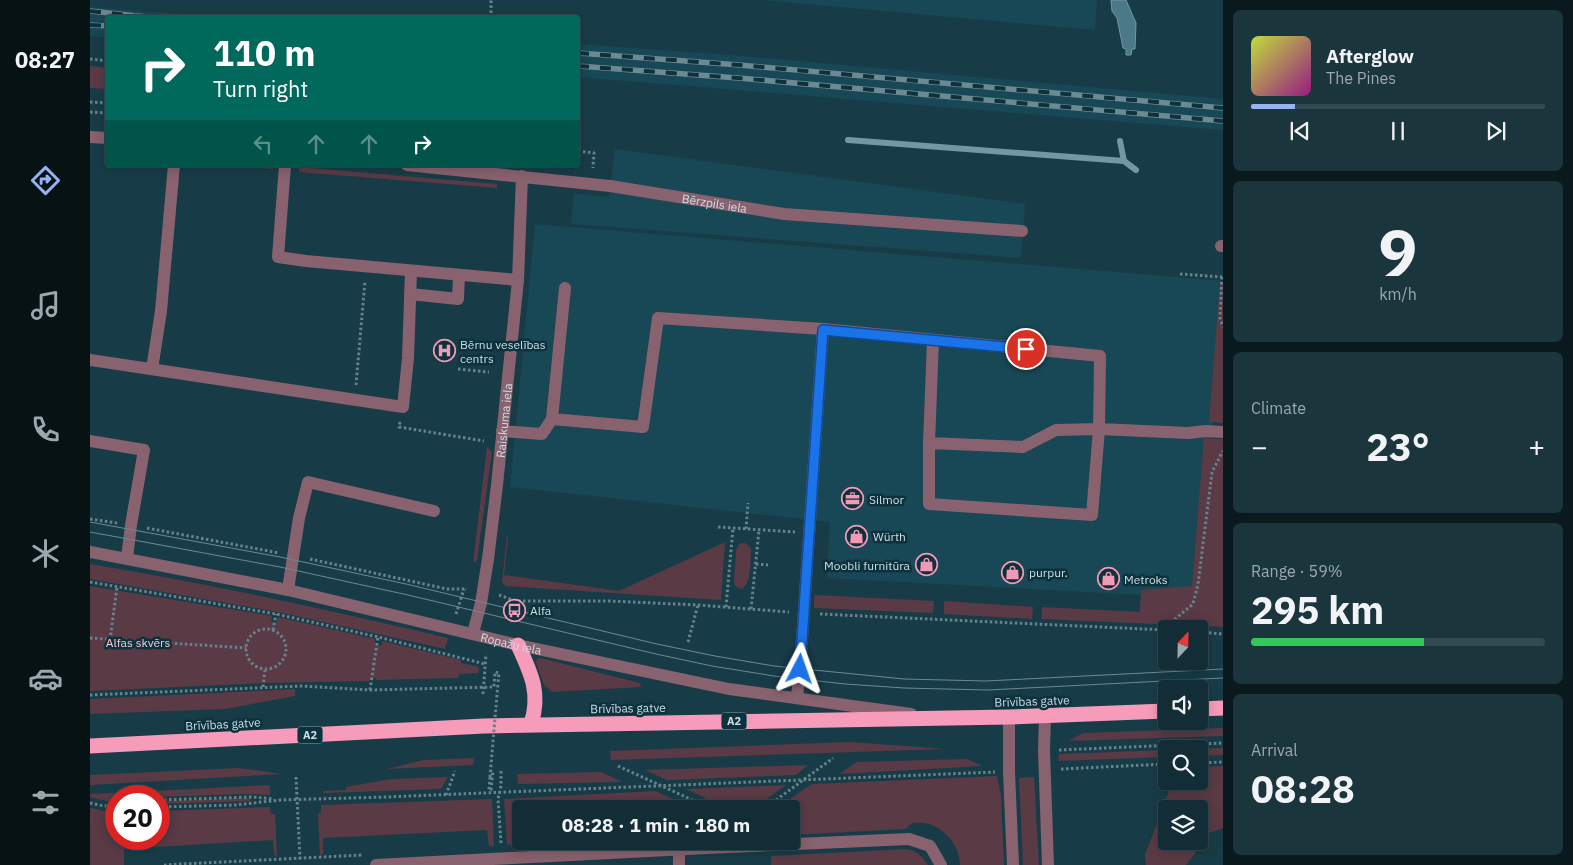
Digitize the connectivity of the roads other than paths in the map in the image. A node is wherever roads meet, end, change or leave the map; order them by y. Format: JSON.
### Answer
{"nodes":[{"id":1,"x":90,"y":137,"type":"edge"},
{"id":2,"x":105,"y":138,"type":"edge"},
{"id":3,"x":174,"y":167,"type":"edge"},
{"id":4,"x":285,"y":167,"type":"edge"},
{"id":5,"x":428,"y":167,"type":"edge"},
{"id":6,"x":522,"y":176,"type":"junction"},
{"id":7,"x":1022,"y":232,"type":"dead end"},
{"id":8,"x":411,"y":271,"type":"junction"},
{"id":9,"x":459,"y":275,"type":"junction"},
{"id":10,"x":518,"y":280,"type":"junction"},
{"id":11,"x":565,"y":288,"type":"dead end"},
{"id":12,"x":410,"y":294,"type":"junction"},
{"id":13,"x":823,"y":330,"type":"junction"},
{"id":14,"x":933,"y":340,"type":"junction"},
{"id":15,"x":90,"y":360,"type":"edge"},
{"id":16,"x":152,"y":369,"type":"junction"},
{"id":17,"x":552,"y":419,"type":"junction"},
{"id":18,"x":1099,"y":429,"type":"junction"},
{"id":19,"x":502,"y":431,"type":"junction"},
{"id":20,"x":1223,"y":432,"type":"edge"},
{"id":21,"x":90,"y":441,"type":"edge"},
{"id":22,"x":929,"y":443,"type":"junction"},
{"id":23,"x":434,"y":511,"type":"dead end"},
{"id":24,"x":90,"y":552,"type":"edge"},
{"id":25,"x":127,"y":558,"type":"junction"},
{"id":26,"x":288,"y":590,"type":"junction"},
{"id":27,"x":473,"y":634,"type":"junction"},
{"id":28,"x":518,"y":645,"type":"junction"},
{"id":29,"x":797,"y":697,"type":"junction"},
{"id":30,"x":1223,"y":708,"type":"edge"},
{"id":31,"x":1208,"y":709,"type":"edge"},
{"id":32,"x":1158,"y":710,"type":"edge"},
{"id":33,"x":1044,"y":716,"type":"junction"},
{"id":34,"x":1009,"y":717,"type":"junction"},
{"id":35,"x":937,"y":718,"type":"junction"},
{"id":36,"x":531,"y":724,"type":"junction"},
{"id":37,"x":90,"y":746,"type":"edge"},
{"id":38,"x":800,"y":845,"type":"edge"},
{"id":39,"x":679,"y":850,"type":"joint"},
{"id":40,"x":376,"y":865,"type":"edge"},
{"id":41,"x":680,"y":865,"type":"edge"},
{"id":42,"x":941,"y":865,"type":"edge"},
{"id":43,"x":1013,"y":865,"type":"edge"},
{"id":44,"x":1048,"y":865,"type":"edge"}],
"edges":[{"from":1,"to":2,"type":"street"},
{"from":3,"to":16,"type":"street"},
{"from":4,"to":8,"type":"street"},
{"from":5,"to":6,"type":"street","name":"Bērzpils iela"},
{"from":6,"to":7,"type":"street","name":"Bērzpils iela"},
{"from":6,"to":10,"type":"street","name":"Raiskuma iela"},
{"from":8,"to":9,"type":"street"},
{"from":8,"to":12,"type":"street"},
{"from":9,"to":10,"type":"street"},
{"from":9,"to":12,"type":"street"},
{"from":10,"to":19,"type":"street","name":"Raiskuma iela"},
{"from":11,"to":17,"type":"street"},
{"from":12,"to":16,"type":"street"},
{"from":13,"to":14,"type":"street"},
{"from":13,"to":17,"type":"street"},
{"from":13,"to":29,"type":"street"},
{"from":14,"to":18,"type":"street"},
{"from":14,"to":22,"type":"street"},
{"from":15,"to":16,"type":"street"},
{"from":17,"to":19,"type":"street"},
{"from":18,"to":20,"type":"street"},
{"from":18,"to":22,"type":"street"},
{"from":18,"to":22,"type":"street"},
{"from":19,"to":27,"type":"street","name":"Raiskuma iela"},
{"from":21,"to":25,"type":"street"},
{"from":23,"to":26,"type":"street"},
{"from":24,"to":25,"type":"street","name":"Ropažu iela"},
{"from":25,"to":26,"type":"street","name":"Ropažu iela"},
{"from":26,"to":27,"type":"street","name":"Ropažu iela"},
{"from":27,"to":28,"type":"street","name":"Ropažu iela"},
{"from":28,"to":29,"type":"street","name":"Ropažu iela"},
{"from":28,"to":36,"type":"highway"},
{"from":29,"to":35,"type":"street","name":"Ropažu iela"},
{"from":30,"to":31,"type":"highway"},
{"from":32,"to":33,"type":"highway","name":"Brīvības gatve","number":"A2"},
{"from":33,"to":34,"type":"highway","name":"Brīvības gatve","number":"A2"},
{"from":33,"to":44,"type":"street"},
{"from":34,"to":35,"type":"highway","name":"Brīvības gatve","number":"A2"},
{"from":34,"to":43,"type":"street"},
{"from":35,"to":36,"type":"highway","name":"Brīvības gatve","number":"A2"},
{"from":36,"to":37,"type":"highway","name":"Brīvības gatve","number":"A2"},
{"from":38,"to":42,"type":"street"},
{"from":39,"to":40,"type":"street"},
{"from":39,"to":41,"type":"street"}]}
